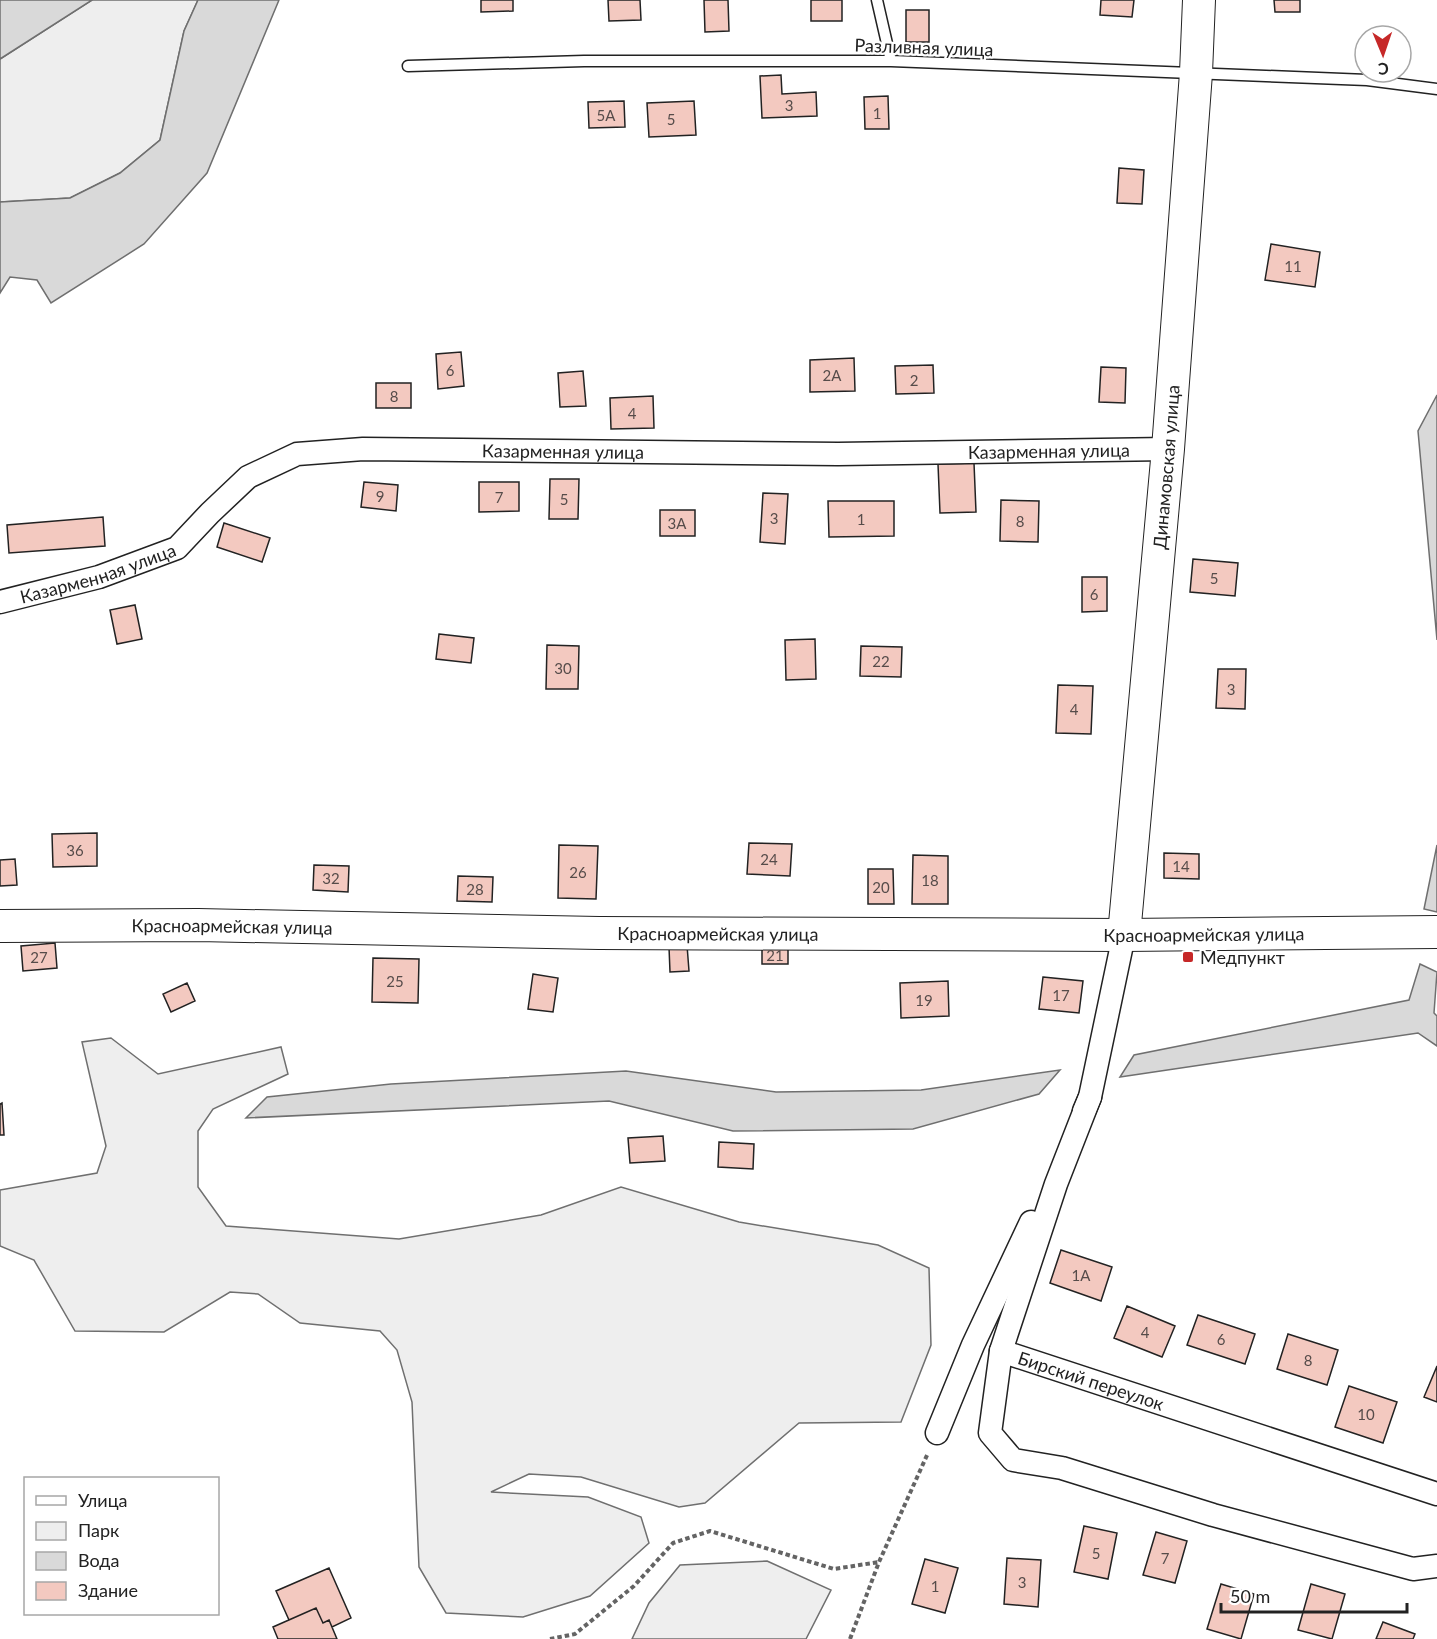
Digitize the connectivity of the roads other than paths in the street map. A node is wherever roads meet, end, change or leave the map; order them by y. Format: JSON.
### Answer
{"nodes":[{"id":1,"x":878,"y":0,"type":"edge"},
{"id":2,"x":1199,"y":0,"type":"edge"},
{"id":3,"x":891,"y":61,"type":"junction"},
{"id":4,"x":408,"y":66,"type":"dead end"},
{"id":5,"x":1196,"y":73,"type":"junction"},
{"id":6,"x":1437,"y":89,"type":"edge"},
{"id":7,"x":1168,"y":449,"type":"junction"},
{"id":8,"x":0,"y":602,"type":"edge"},
{"id":9,"x":0,"y":926,"type":"edge"},
{"id":10,"x":1437,"y":932,"type":"edge"},
{"id":11,"x":1124,"y":935,"type":"junction"},
{"id":12,"x":1090,"y":1097,"type":"junction"},
{"id":13,"x":1001,"y":1351,"type":"junction"},
{"id":14,"x":937,"y":1433,"type":"road end"},
{"id":15,"x":1437,"y":1494,"type":"edge"},
{"id":16,"x":1437,"y":1566,"type":"edge"}],
"edges":[{"from":1,"to":3,"type":"lane"},
{"from":2,"to":5,"type":"street","name":"Динамовская улица"},
{"from":3,"to":4,"type":"lane","name":"Разливная улица"},
{"from":3,"to":5,"type":"lane","name":"Разливная улица"},
{"from":5,"to":6,"type":"lane","name":"Разливная улица"},
{"from":5,"to":7,"type":"street","name":"Динамовская улица"},
{"from":7,"to":8,"type":"street","name":"Казарменная улица"},
{"from":7,"to":11,"type":"street","name":"Динамовская улица"},
{"from":9,"to":11,"type":"street","name":"Красноармейская улица"},
{"from":10,"to":11,"type":"street","name":"Красноармейская улица"},
{"from":11,"to":12,"type":"street"},
{"from":12,"to":13,"type":"street","name":"Бирский переулок"},
{"from":12,"to":14,"type":"street"},
{"from":13,"to":15,"type":"street","name":"Бирский переулок"},
{"from":13,"to":16,"type":"street"}]}
